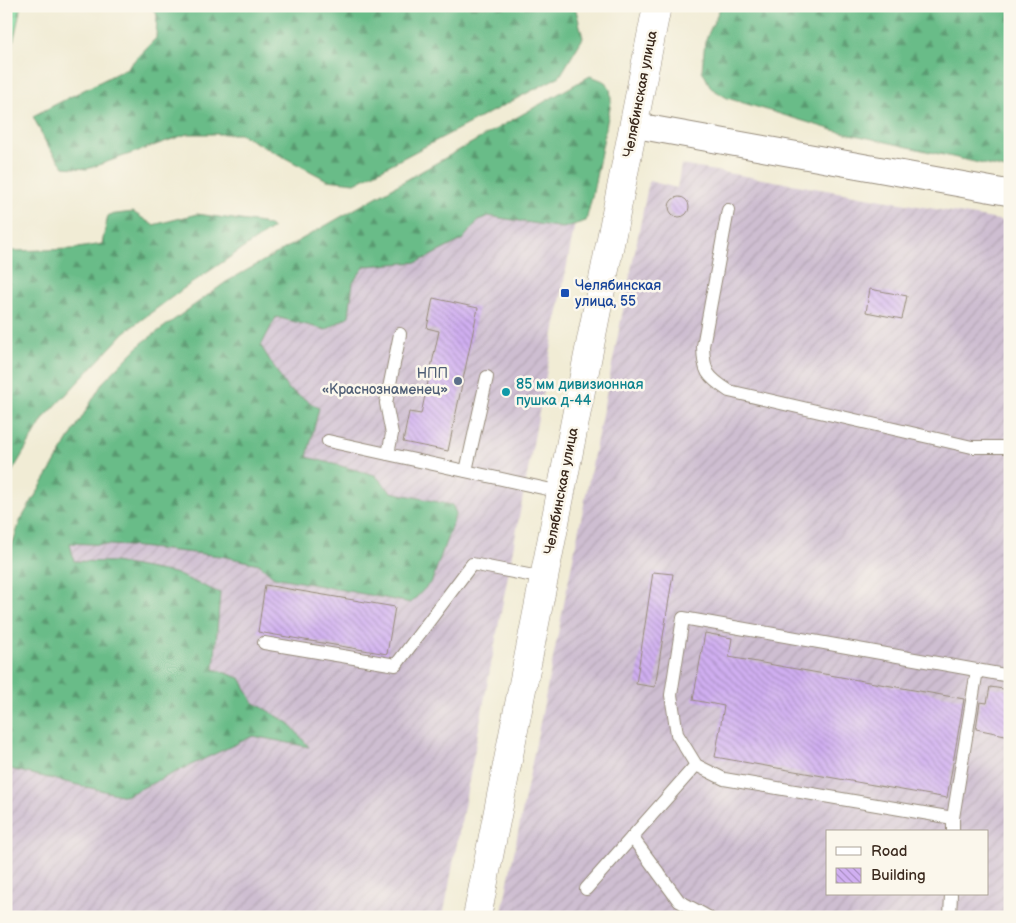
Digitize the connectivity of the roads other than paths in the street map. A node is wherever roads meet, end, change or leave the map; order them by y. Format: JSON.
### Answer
{"nodes":[{"id":1,"x":657,"y":6,"type":"edge"},
{"id":2,"x":633,"y":126,"type":"junction"},
{"id":3,"x":1010,"y":193,"type":"edge"},
{"id":4,"x":728,"y":210,"type":"dead end"},
{"id":5,"x":400,"y":334,"type":"dead end"},
{"id":6,"x":487,"y":377,"type":"dead end"},
{"id":7,"x":328,"y":441,"type":"dead end"},
{"id":8,"x":1010,"y":447,"type":"edge"},
{"id":9,"x":388,"y":454,"type":"junction"},
{"id":10,"x":466,"y":471,"type":"junction"},
{"id":11,"x":561,"y":492,"type":"junction"},
{"id":12,"x":544,"y":578,"type":"junction"},
{"id":13,"x":264,"y":643,"type":"dead end"},
{"id":14,"x":977,"y":670,"type":"junction"},
{"id":15,"x":1010,"y":676,"type":"edge"},
{"id":16,"x":696,"y":765,"type":"junction"},
{"id":17,"x":953,"y":818,"type":"junction"},
{"id":18,"x":953,"y":830,"type":"edge"},
{"id":19,"x":632,"y":837,"type":"junction"},
{"id":20,"x":586,"y":889,"type":"dead end"},
{"id":21,"x":951,"y":896,"type":"edge"},
{"id":22,"x":477,"y":917,"type":"edge"},
{"id":23,"x":708,"y":917,"type":"edge"},
{"id":24,"x":950,"y":917,"type":"edge"}],
"edges":[{"from":1,"to":2,"type":"street","name":"Челябинская улица"},
{"from":2,"to":3,"type":"street"},
{"from":2,"to":11,"type":"street","name":"Челябинская улица"},
{"from":4,"to":8,"type":"lane"},
{"from":5,"to":9,"type":"lane"},
{"from":6,"to":10,"type":"lane"},
{"from":7,"to":9,"type":"lane"},
{"from":9,"to":10,"type":"lane"},
{"from":10,"to":11,"type":"lane"},
{"from":11,"to":12,"type":"street","name":"Челябинская улица"},
{"from":12,"to":13,"type":"lane"},
{"from":12,"to":22,"type":"street","name":"Челябинская улица"},
{"from":14,"to":15,"type":"lane"},
{"from":14,"to":16,"type":"lane"},
{"from":14,"to":17,"type":"lane"},
{"from":16,"to":17,"type":"lane"},
{"from":16,"to":19,"type":"lane"},
{"from":17,"to":18,"type":"lane"},
{"from":19,"to":20,"type":"lane"},
{"from":19,"to":23,"type":"lane"},
{"from":21,"to":24,"type":"lane"}]}
